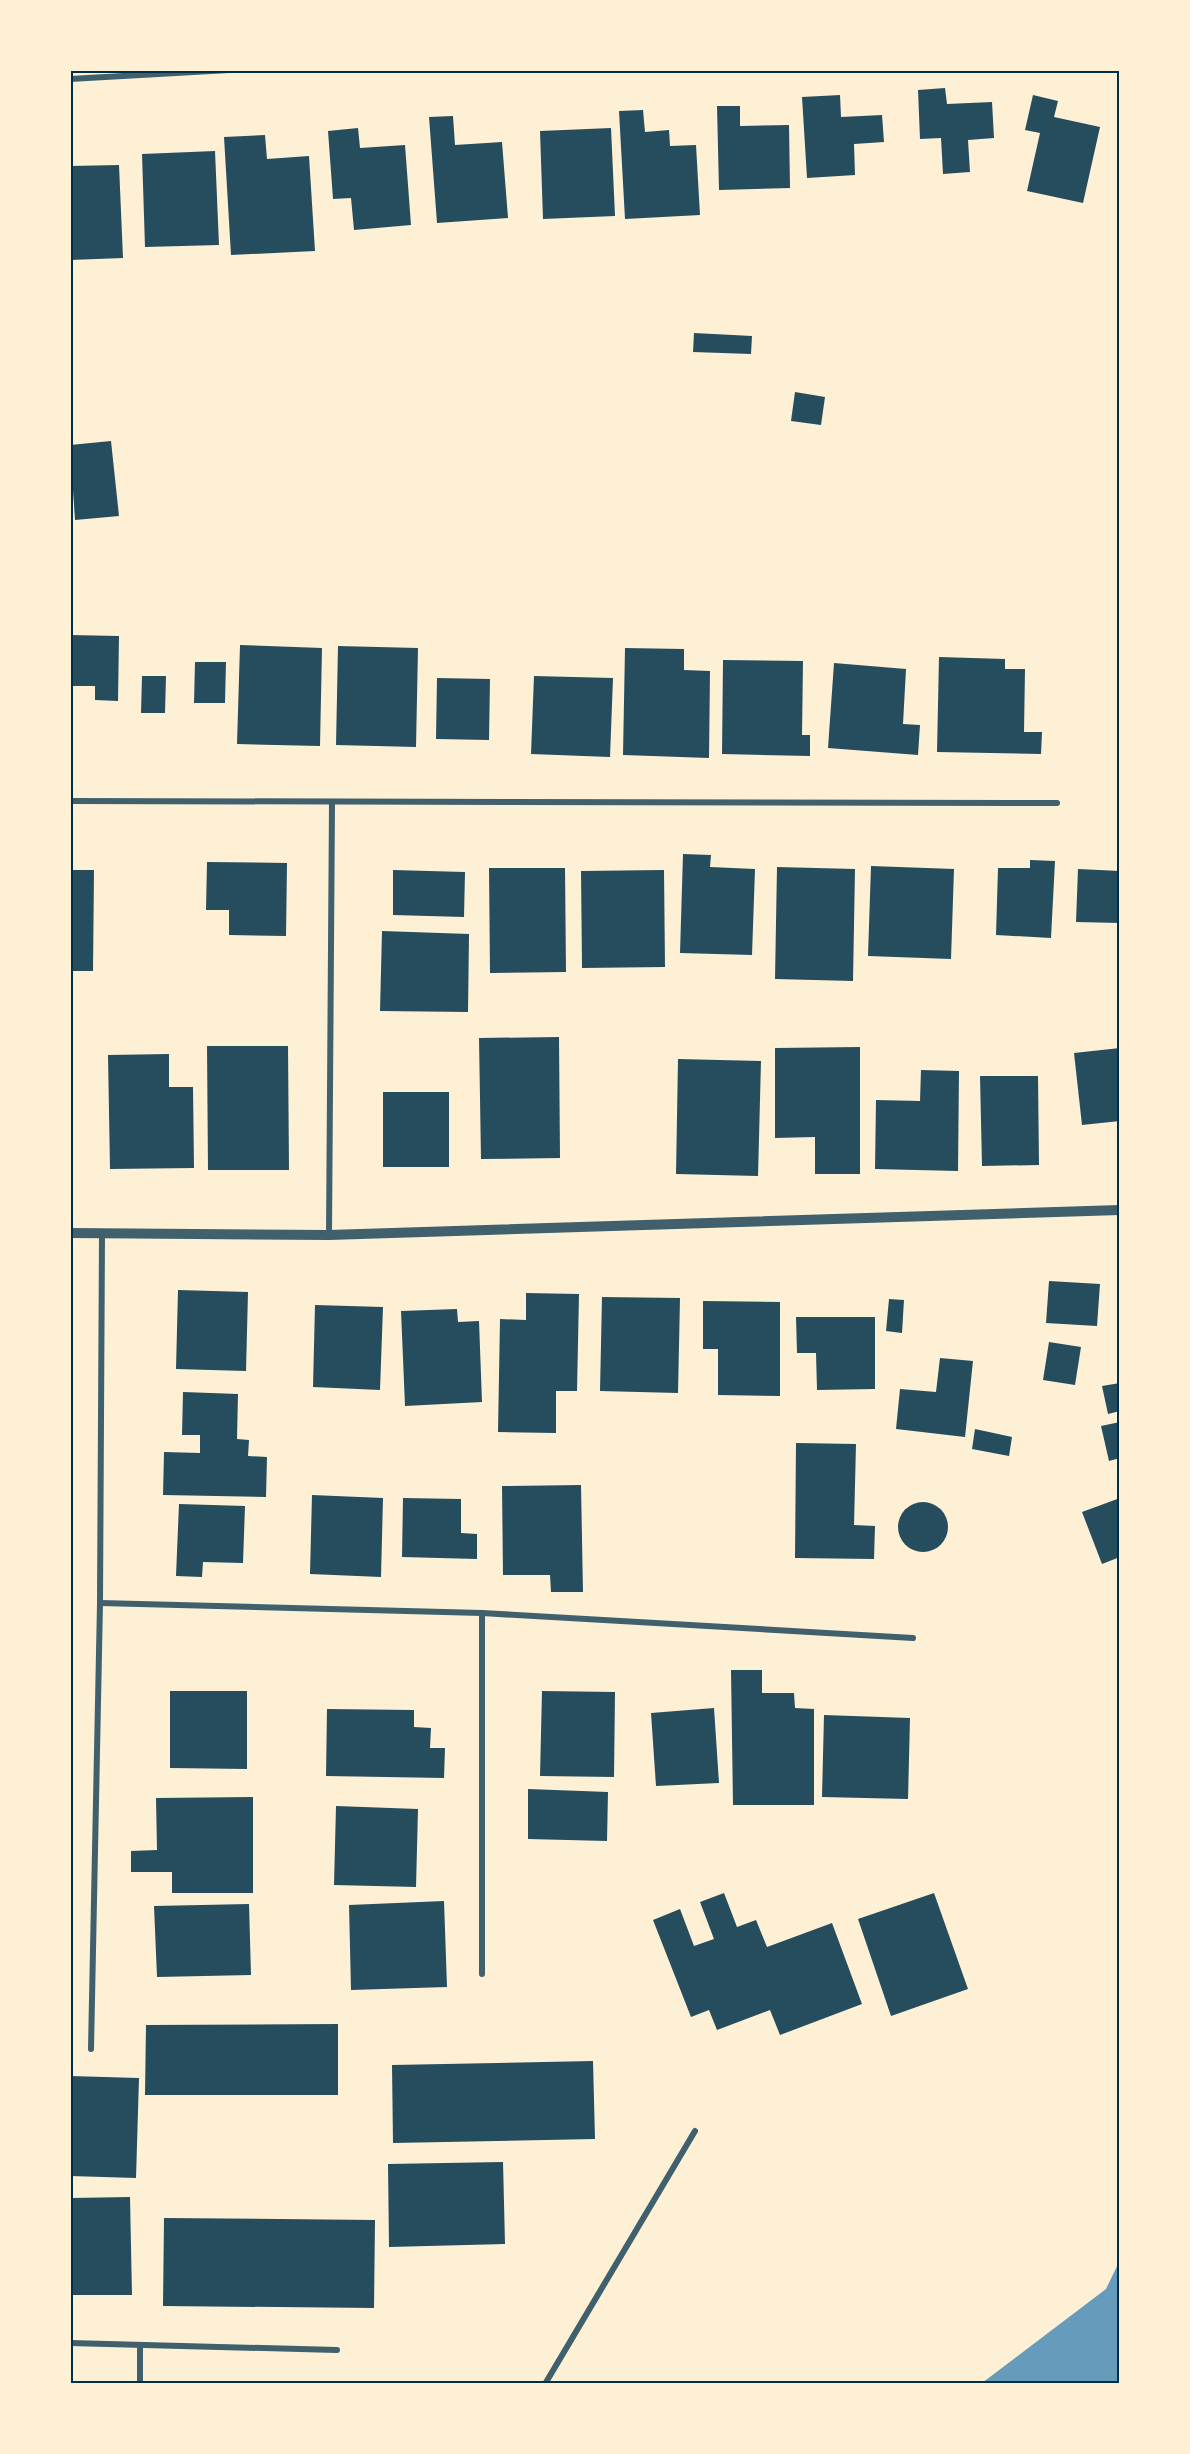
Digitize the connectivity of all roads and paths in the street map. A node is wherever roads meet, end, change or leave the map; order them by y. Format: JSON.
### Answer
{"nodes":[{"id":1,"x":229,"y":70,"type":"edge"},
{"id":2,"x":70,"y":79,"type":"edge"},
{"id":3,"x":70,"y":801,"type":"edge"},
{"id":4,"x":333,"y":802,"type":"junction"},
{"id":5,"x":1057,"y":803,"type":"dead end"},
{"id":6,"x":1119,"y":1210,"type":"edge"},
{"id":7,"x":70,"y":1233,"type":"edge"},
{"id":8,"x":102,"y":1233,"type":"junction"},
{"id":9,"x":329,"y":1235,"type":"junction"},
{"id":10,"x":100,"y":1603,"type":"junction"},
{"id":11,"x":482,"y":1613,"type":"junction"},
{"id":12,"x":913,"y":1638,"type":"dead end"},
{"id":13,"x":482,"y":1974,"type":"dead end"},
{"id":14,"x":92,"y":2049,"type":"dead end"},
{"id":15,"x":694,"y":2131,"type":"dead end"},
{"id":16,"x":70,"y":2343,"type":"edge"},
{"id":17,"x":140,"y":2345,"type":"junction"},
{"id":18,"x":337,"y":2350,"type":"dead end"},
{"id":19,"x":140,"y":2384,"type":"edge"},
{"id":20,"x":545,"y":2384,"type":"edge"}],
"edges":[{"from":1,"to":2,"type":"street"},
{"from":3,"to":4,"type":"street"},
{"from":4,"to":5,"type":"street"},
{"from":4,"to":9,"type":"street"},
{"from":6,"to":9,"type":"street"},
{"from":7,"to":8,"type":"street"},
{"from":8,"to":9,"type":"street"},
{"from":8,"to":10,"type":"street"},
{"from":10,"to":11,"type":"street"},
{"from":10,"to":14,"type":"street"},
{"from":11,"to":12,"type":"street"},
{"from":11,"to":13,"type":"street"},
{"from":15,"to":20,"type":"street"},
{"from":16,"to":17,"type":"street"},
{"from":17,"to":18,"type":"street"},
{"from":17,"to":19,"type":"street"}]}
